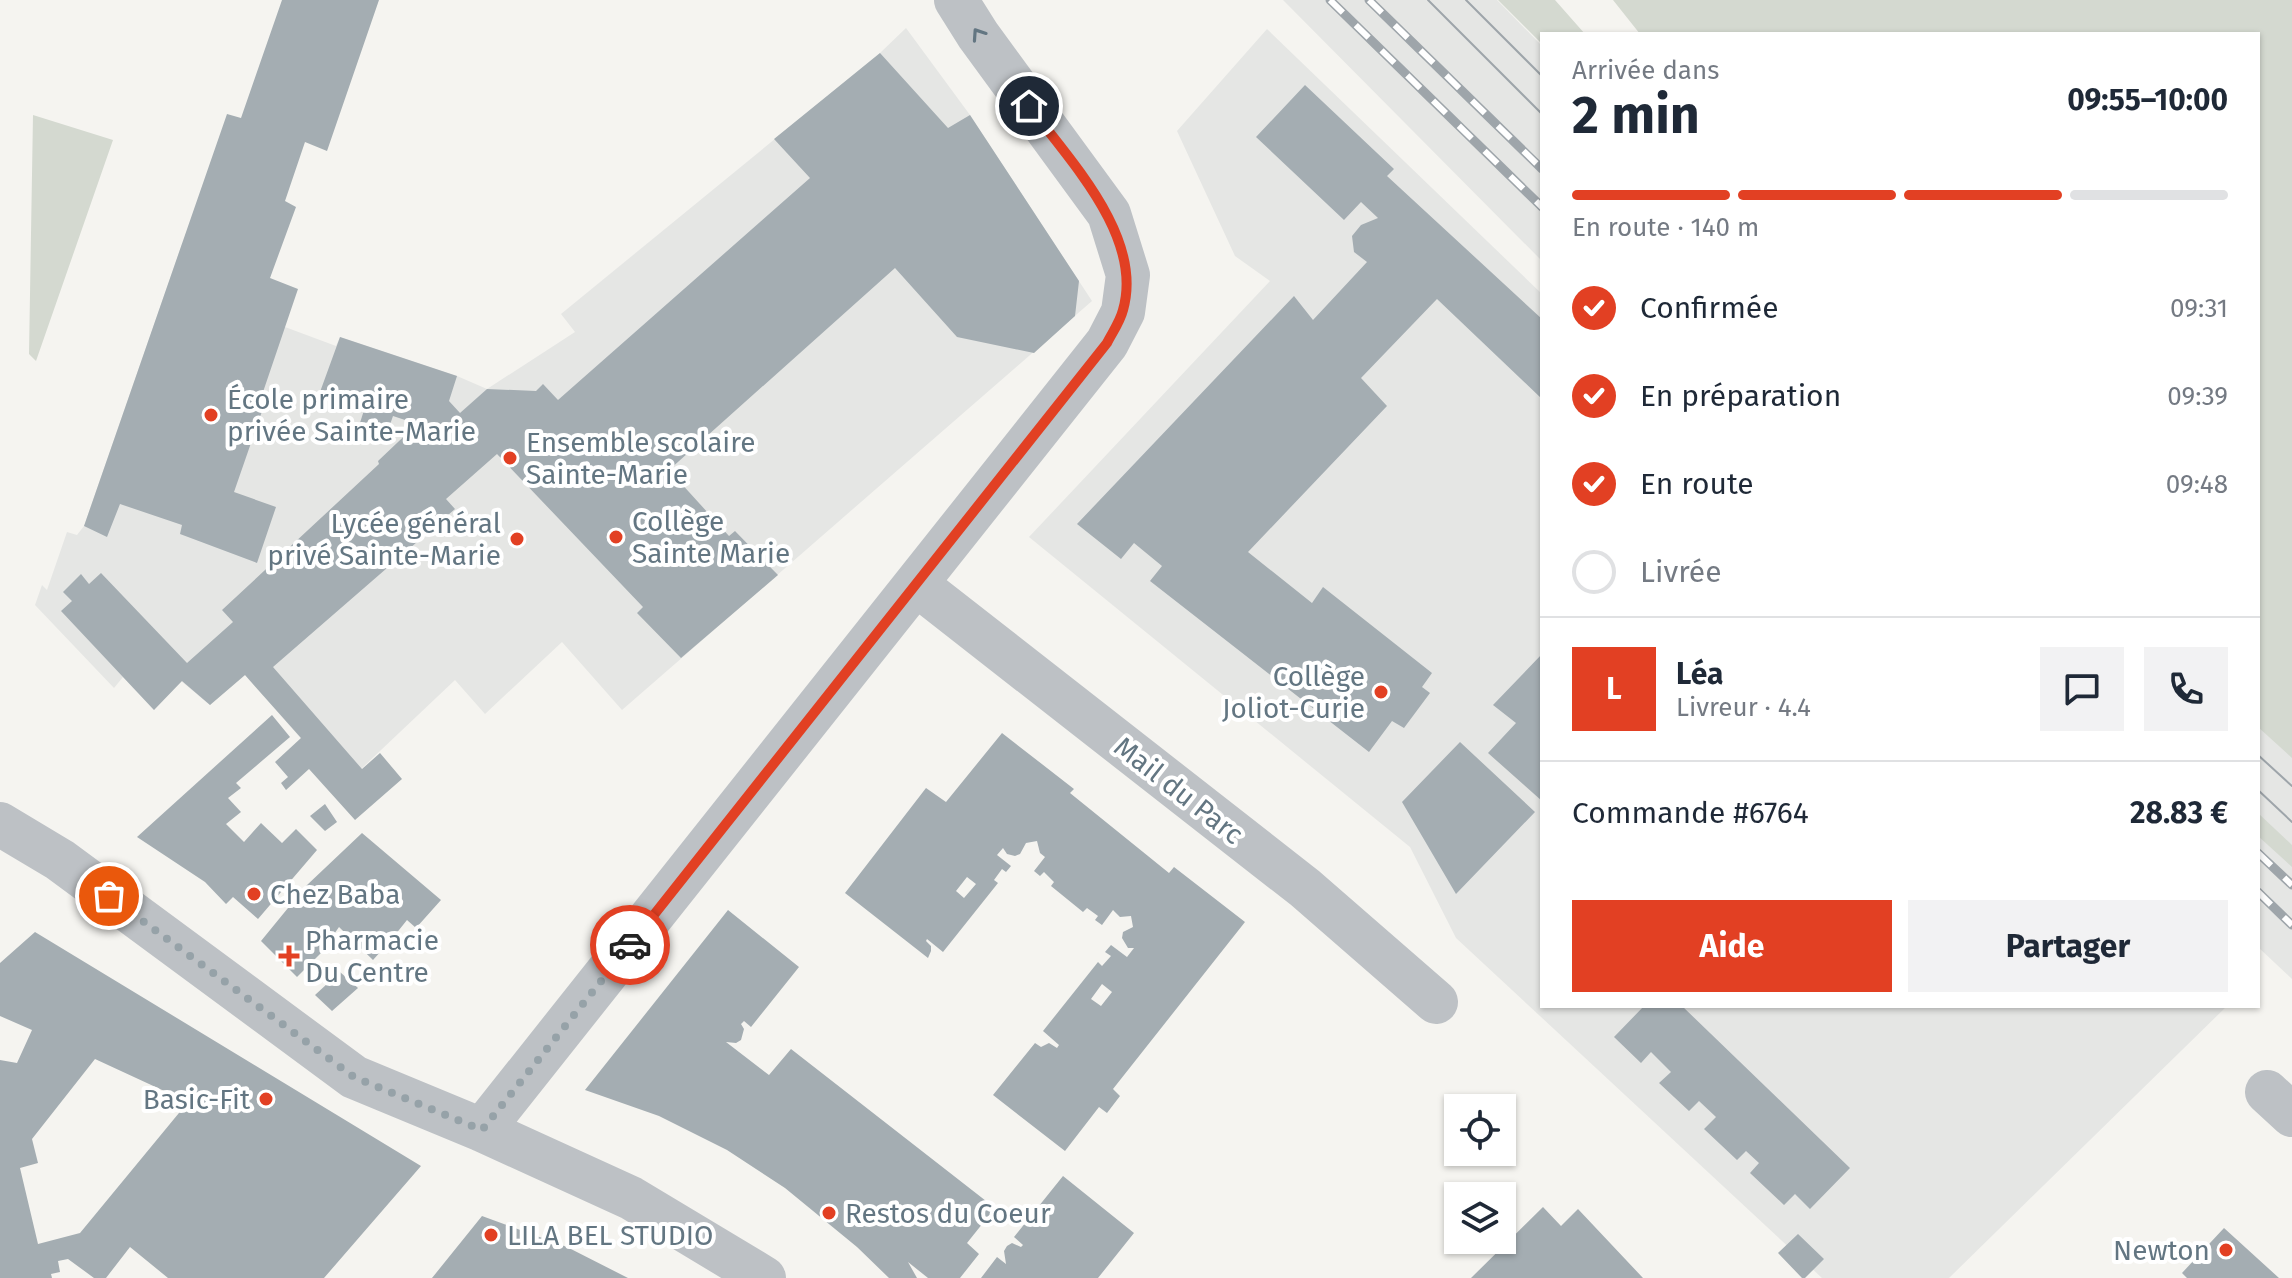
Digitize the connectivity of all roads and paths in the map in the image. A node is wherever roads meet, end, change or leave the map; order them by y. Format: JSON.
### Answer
{"nodes":[{"id":1,"x":956,"y":0,"type":"edge"},
{"id":2,"x":916,"y":584,"type":"junction"},
{"id":3,"x":0,"y":824,"type":"edge"},
{"id":4,"x":1436,"y":1002,"type":"dead end"},
{"id":5,"x":482,"y":1130,"type":"junction"},
{"id":6,"x":764,"y":1278,"type":"edge"}],
"edges":[{"from":2,"to":1,"type":"street","one_way":true},
{"from":2,"to":4,"type":"street","name":"Mail du Parc"},
{"from":2,"to":5,"type":"street"},
{"from":3,"to":5,"type":"street"},
{"from":5,"to":6,"type":"street"}]}
